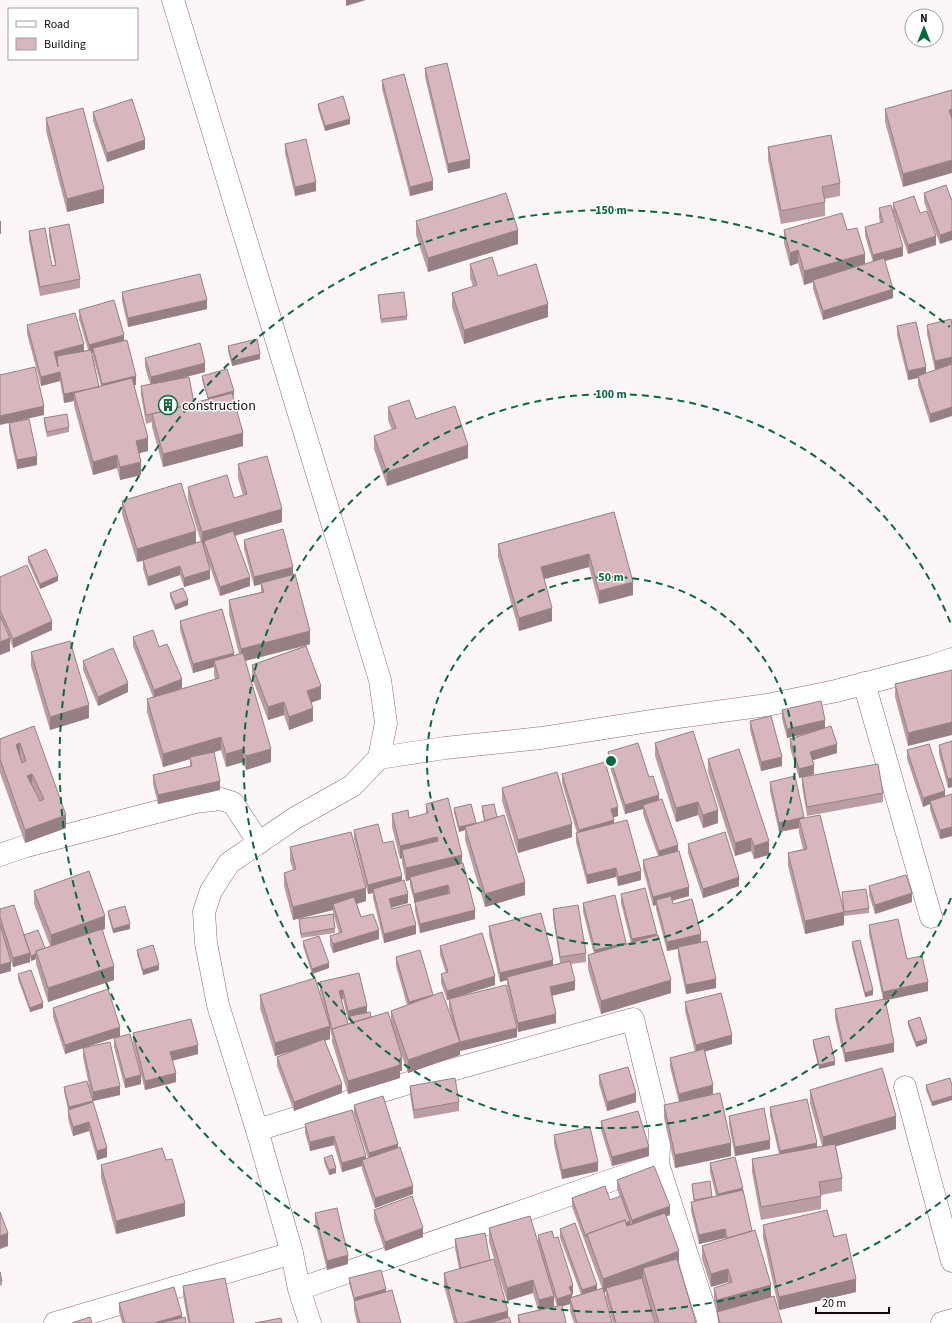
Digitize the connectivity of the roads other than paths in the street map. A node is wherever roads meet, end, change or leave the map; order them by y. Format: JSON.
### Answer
{"nodes":[{"id":1,"x":173,"y":0,"type":"edge"},
{"id":2,"x":952,"y":658,"type":"edge"},
{"id":3,"x":864,"y":684,"type":"junction"},
{"id":4,"x":379,"y":758,"type":"junction"},
{"id":5,"x":259,"y":843,"type":"junction"},
{"id":6,"x":0,"y":855,"type":"edge"},
{"id":7,"x":931,"y":917,"type":"dead end"},
{"id":8,"x":905,"y":1087,"type":"dead end"},
{"id":9,"x":257,"y":1130,"type":"junction"},
{"id":10,"x":658,"y":1164,"type":"junction"},
{"id":11,"x":292,"y":1253,"type":"junction"},
{"id":12,"x":952,"y":1261,"type":"edge"},
{"id":13,"x":299,"y":1289,"type":"junction"},
{"id":14,"x":952,"y":1320,"type":"edge"},
{"id":15,"x":56,"y":1323,"type":"edge"},
{"id":16,"x":310,"y":1323,"type":"edge"},
{"id":17,"x":709,"y":1323,"type":"edge"},
{"id":18,"x":942,"y":1323,"type":"edge"}],
"edges":[{"from":1,"to":4,"type":"street"},
{"from":2,"to":3,"type":"street"},
{"from":3,"to":4,"type":"street"},
{"from":3,"to":7,"type":"street"},
{"from":4,"to":5,"type":"street"},
{"from":5,"to":6,"type":"street"},
{"from":5,"to":9,"type":"street"},
{"from":8,"to":12,"type":"street"},
{"from":9,"to":10,"type":"street"},
{"from":9,"to":11,"type":"street"},
{"from":10,"to":13,"type":"street"},
{"from":10,"to":17,"type":"street"},
{"from":11,"to":13,"type":"street"},
{"from":11,"to":15,"type":"street"},
{"from":13,"to":16,"type":"street"},
{"from":14,"to":18,"type":"street"}]}
